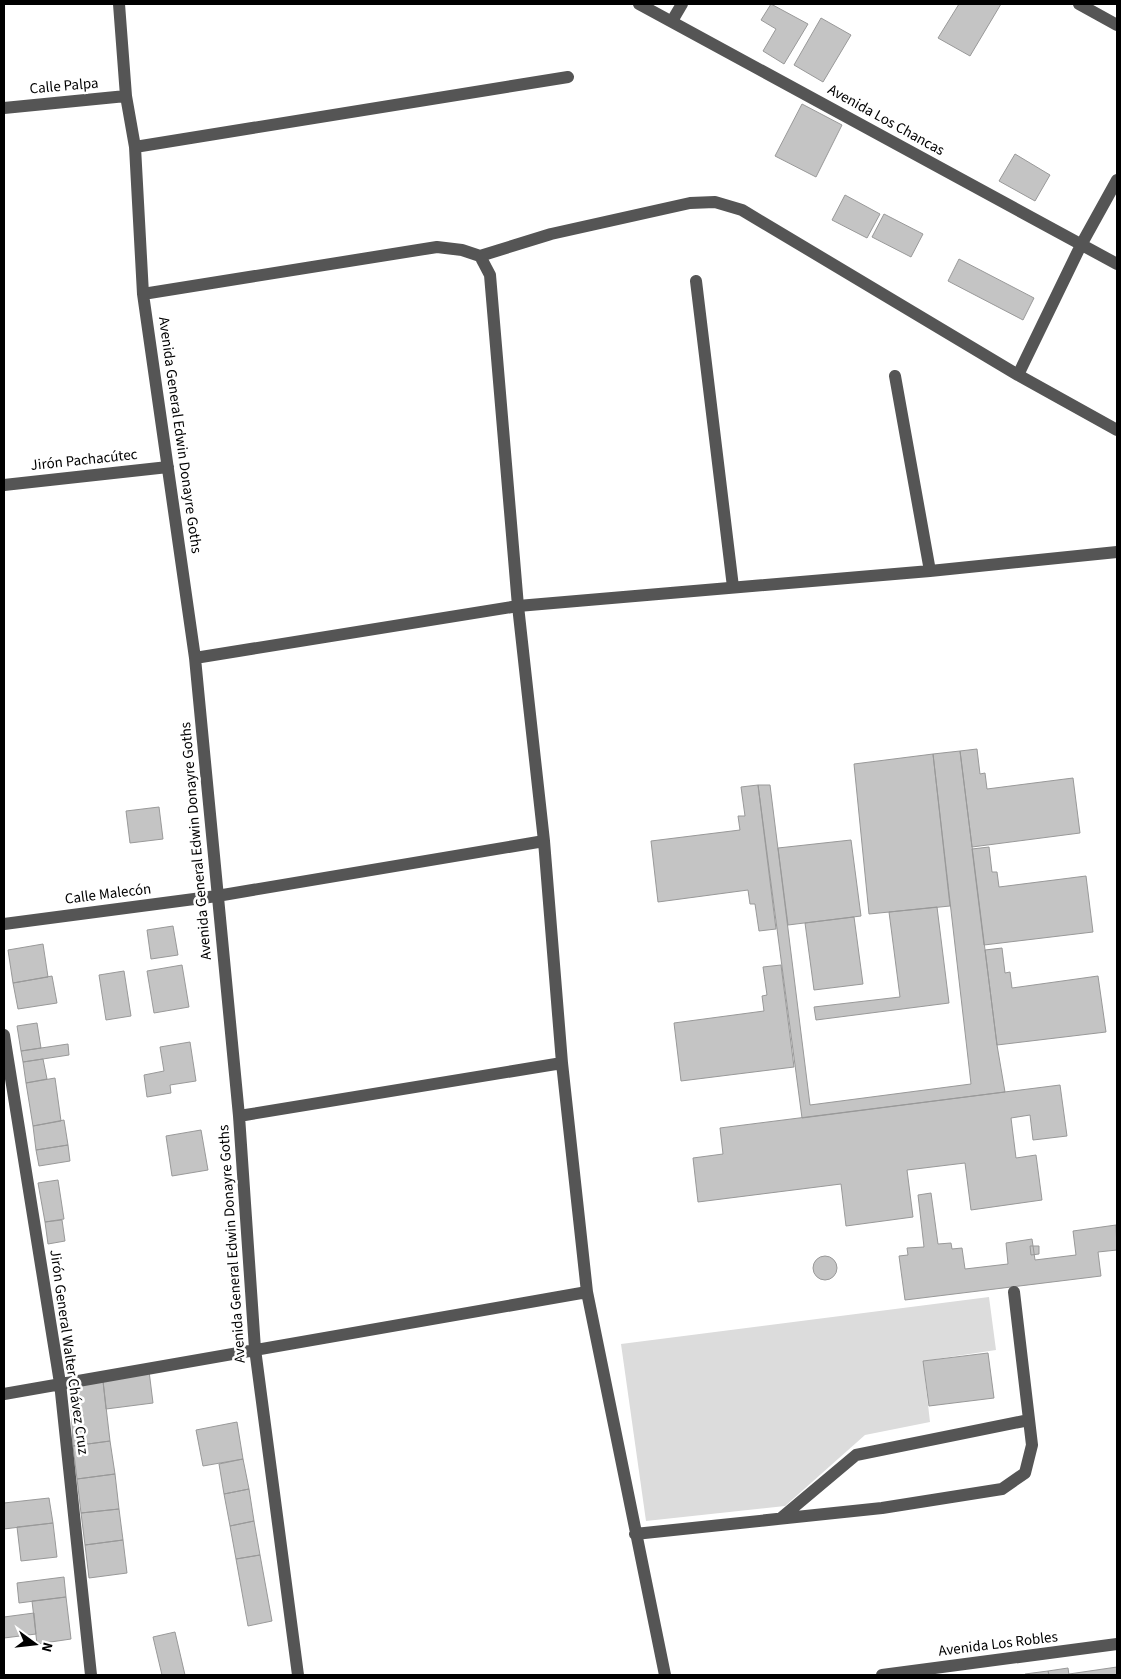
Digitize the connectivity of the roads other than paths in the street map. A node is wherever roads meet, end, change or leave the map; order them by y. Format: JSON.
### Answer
{"nodes":[{"id":1,"x":119,"y":4,"type":"edge"},
{"id":2,"x":640,"y":4,"type":"edge"},
{"id":3,"x":682,"y":4,"type":"edge"},
{"id":4,"x":1079,"y":4,"type":"edge"},
{"id":5,"x":672,"y":22,"type":"junction"},
{"id":6,"x":1117,"y":25,"type":"edge"},
{"id":7,"x":568,"y":77,"type":"dead end"},
{"id":8,"x":126,"y":96,"type":"junction"},
{"id":9,"x":4,"y":108,"type":"edge"},
{"id":10,"x":134,"y":147,"type":"junction"},
{"id":11,"x":1117,"y":180,"type":"edge"},
{"id":12,"x":1081,"y":245,"type":"junction"},
{"id":13,"x":480,"y":256,"type":"junction"},
{"id":14,"x":1117,"y":264,"type":"edge"},
{"id":15,"x":696,"y":281,"type":"dead end"},
{"id":16,"x":143,"y":294,"type":"junction"},
{"id":17,"x":1018,"y":375,"type":"junction"},
{"id":18,"x":895,"y":376,"type":"dead end"},
{"id":19,"x":1117,"y":430,"type":"edge"},
{"id":20,"x":168,"y":467,"type":"junction"},
{"id":21,"x":4,"y":485,"type":"edge"},
{"id":22,"x":1117,"y":552,"type":"edge"},
{"id":23,"x":930,"y":571,"type":"junction"},
{"id":24,"x":733,"y":587,"type":"junction"},
{"id":25,"x":518,"y":606,"type":"junction"},
{"id":26,"x":195,"y":658,"type":"junction"},
{"id":27,"x":544,"y":841,"type":"junction"},
{"id":28,"x":217,"y":896,"type":"junction"},
{"id":29,"x":4,"y":924,"type":"edge"},
{"id":30,"x":4,"y":1035,"type":"edge"},
{"id":31,"x":562,"y":1063,"type":"junction"},
{"id":32,"x":239,"y":1116,"type":"junction"},
{"id":33,"x":587,"y":1292,"type":"junction"},
{"id":34,"x":1014,"y":1292,"type":"dead end"},
{"id":35,"x":254,"y":1349,"type":"junction"},
{"id":36,"x":60,"y":1383,"type":"junction"},
{"id":37,"x":4,"y":1394,"type":"edge"},
{"id":38,"x":1029,"y":1420,"type":"junction"},
{"id":39,"x":781,"y":1518,"type":"junction"},
{"id":40,"x":635,"y":1534,"type":"junction"},
{"id":41,"x":1117,"y":1644,"type":"edge"},
{"id":42,"x":92,"y":1675,"type":"edge"},
{"id":43,"x":298,"y":1675,"type":"edge"},
{"id":44,"x":664,"y":1675,"type":"edge"},
{"id":45,"x":882,"y":1675,"type":"edge"}],
"edges":[{"from":1,"to":8,"type":"street","name":"Avenida General Edwin Donayre Goths"},
{"from":2,"to":5,"type":"street","name":"Avenida Los Chancas"},
{"from":3,"to":5,"type":"street"},
{"from":4,"to":6,"type":"street"},
{"from":5,"to":12,"type":"street","name":"Avenida Los Chancas"},
{"from":7,"to":10,"type":"street"},
{"from":8,"to":9,"type":"street","name":"Calle Palpa"},
{"from":8,"to":10,"type":"street","name":"Avenida General Edwin Donayre Goths"},
{"from":10,"to":16,"type":"street","name":"Avenida General Edwin Donayre Goths"},
{"from":11,"to":12,"type":"street"},
{"from":12,"to":14,"type":"street","name":"Avenida Los Chancas"},
{"from":12,"to":17,"type":"street"},
{"from":13,"to":16,"type":"street"},
{"from":13,"to":17,"type":"street"},
{"from":13,"to":25,"type":"street"},
{"from":15,"to":24,"type":"street"},
{"from":16,"to":20,"type":"street","name":"Avenida General Edwin Donayre Goths"},
{"from":17,"to":19,"type":"street"},
{"from":18,"to":23,"type":"street"},
{"from":20,"to":21,"type":"street","name":"Jirón Pachacútec"},
{"from":20,"to":26,"type":"street","name":"Avenida General Edwin Donayre Goths"},
{"from":22,"to":23,"type":"street"},
{"from":23,"to":24,"type":"street"},
{"from":24,"to":25,"type":"street"},
{"from":25,"to":26,"type":"street"},
{"from":25,"to":27,"type":"street"},
{"from":26,"to":28,"type":"street","name":"Avenida General Edwin Donayre Goths"},
{"from":27,"to":28,"type":"street","name":"Calle Malecón"},
{"from":27,"to":31,"type":"street"},
{"from":28,"to":29,"type":"street","name":"Calle Malecón"},
{"from":28,"to":32,"type":"street","name":"Avenida General Edwin Donayre Goths"},
{"from":30,"to":36,"type":"street","name":"Jirón General Walter Chávez Cruz"},
{"from":31,"to":32,"type":"street"},
{"from":31,"to":33,"type":"street"},
{"from":32,"to":35,"type":"street","name":"Avenida General Edwin Donayre Goths"},
{"from":33,"to":35,"type":"street"},
{"from":33,"to":40,"type":"street"},
{"from":34,"to":38,"type":"street"},
{"from":35,"to":36,"type":"street"},
{"from":35,"to":43,"type":"street","name":"Avenida General Edwin Donayre Goths"},
{"from":36,"to":37,"type":"street"},
{"from":36,"to":42,"type":"street","name":"Jirón General Walter Chávez Cruz"},
{"from":38,"to":39,"type":"street"},
{"from":38,"to":39,"type":"street"},
{"from":39,"to":40,"type":"street"},
{"from":40,"to":44,"type":"street"},
{"from":41,"to":45,"type":"street","name":"Avenida Los Robles"}]}
